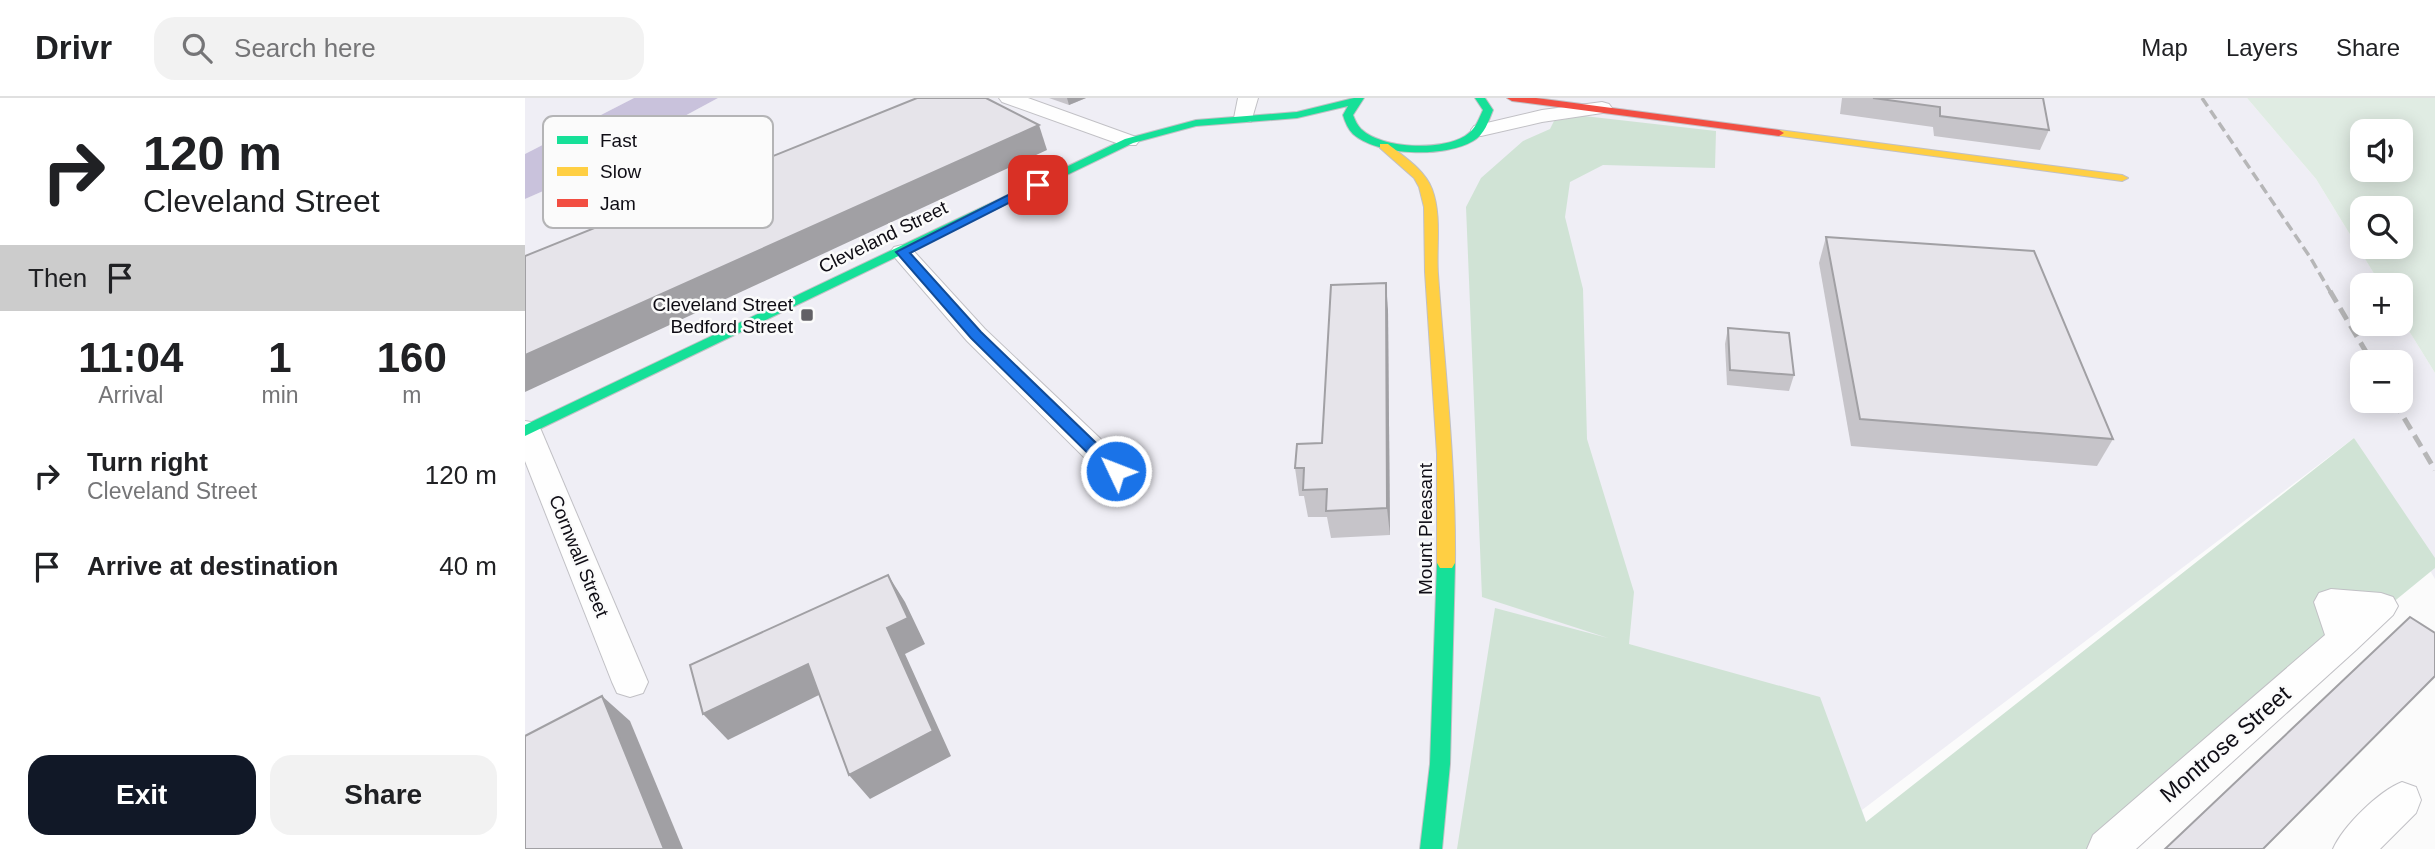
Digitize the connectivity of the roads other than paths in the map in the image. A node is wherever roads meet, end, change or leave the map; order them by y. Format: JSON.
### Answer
{"nodes":[{"id":1,"x":1009,"y":98,"type":"edge"},
{"id":2,"x":1480,"y":98,"type":"edge"},
{"id":3,"x":1512,"y":98,"type":"edge"},
{"id":4,"x":1356,"y":100,"type":"edge"},
{"id":5,"x":1246,"y":108,"type":"edge"},
{"id":6,"x":1602,"y":108,"type":"junction"},
{"id":7,"x":1268,"y":117,"type":"junction"},
{"id":8,"x":1321,"y":126,"type":"dead end"},
{"id":9,"x":1342,"y":131,"type":"dead end"},
{"id":10,"x":1474,"y":134,"type":"junction"},
{"id":11,"x":1363,"y":138,"type":"junction"},
{"id":12,"x":1129,"y":141,"type":"junction"},
{"id":13,"x":1384,"y":146,"type":"junction"},
{"id":14,"x":1456,"y":161,"type":"dead end"},
{"id":15,"x":2122,"y":178,"type":"dead end"},
{"id":16,"x":1440,"y":191,"type":"dead end"},
{"id":17,"x":1430,"y":210,"type":"junction"},
{"id":18,"x":902,"y":252,"type":"junction"},
{"id":19,"x":526,"y":430,"type":"edge"},
{"id":20,"x":1116,"y":471,"type":"dead end"},
{"id":21,"x":2344,"y":640,"type":"dead end"},
{"id":22,"x":630,"y":682,"type":"dead end"},
{"id":23,"x":2402,"y":800,"type":"dead end"},
{"id":24,"x":1431,"y":849,"type":"edge"},
{"id":25,"x":2107,"y":849,"type":"edge"},
{"id":26,"x":2353,"y":849,"type":"edge"}],
"edges":[{"from":1,"to":12,"type":"street"},
{"from":2,"to":10,"type":"main road"},
{"from":3,"to":6,"type":"main road"},
{"from":4,"to":7,"type":"main road","name":"Cleveland Street"},
{"from":4,"to":11,"type":"main road"},
{"from":5,"to":7,"type":"main road","name":"Cleveland Street"},
{"from":5,"to":12,"type":"main road","name":"Cleveland Street"},
{"from":6,"to":10,"type":"street"},
{"from":6,"to":15,"type":"main road"},
{"from":7,"to":8,"type":"main road","name":"Cleveland Street"},
{"from":9,"to":11,"type":"main road"},
{"from":10,"to":13,"type":"main road"},
{"from":10,"to":14,"type":"main road"},
{"from":11,"to":13,"type":"main road"},
{"from":12,"to":18,"type":"main road","name":"Cleveland Street"},
{"from":13,"to":17,"type":"main road"},
{"from":16,"to":17,"type":"main road"},
{"from":17,"to":24,"type":"main road","name":"Mount Pleasant"},
{"from":18,"to":19,"type":"main road","name":"Cleveland Street"},
{"from":18,"to":20,"type":"street"},
{"from":19,"to":22,"type":"street","name":"Cornwall Street"},
{"from":21,"to":25,"type":"street","name":"Montrose Street"},
{"from":23,"to":26,"type":"street"}]}
